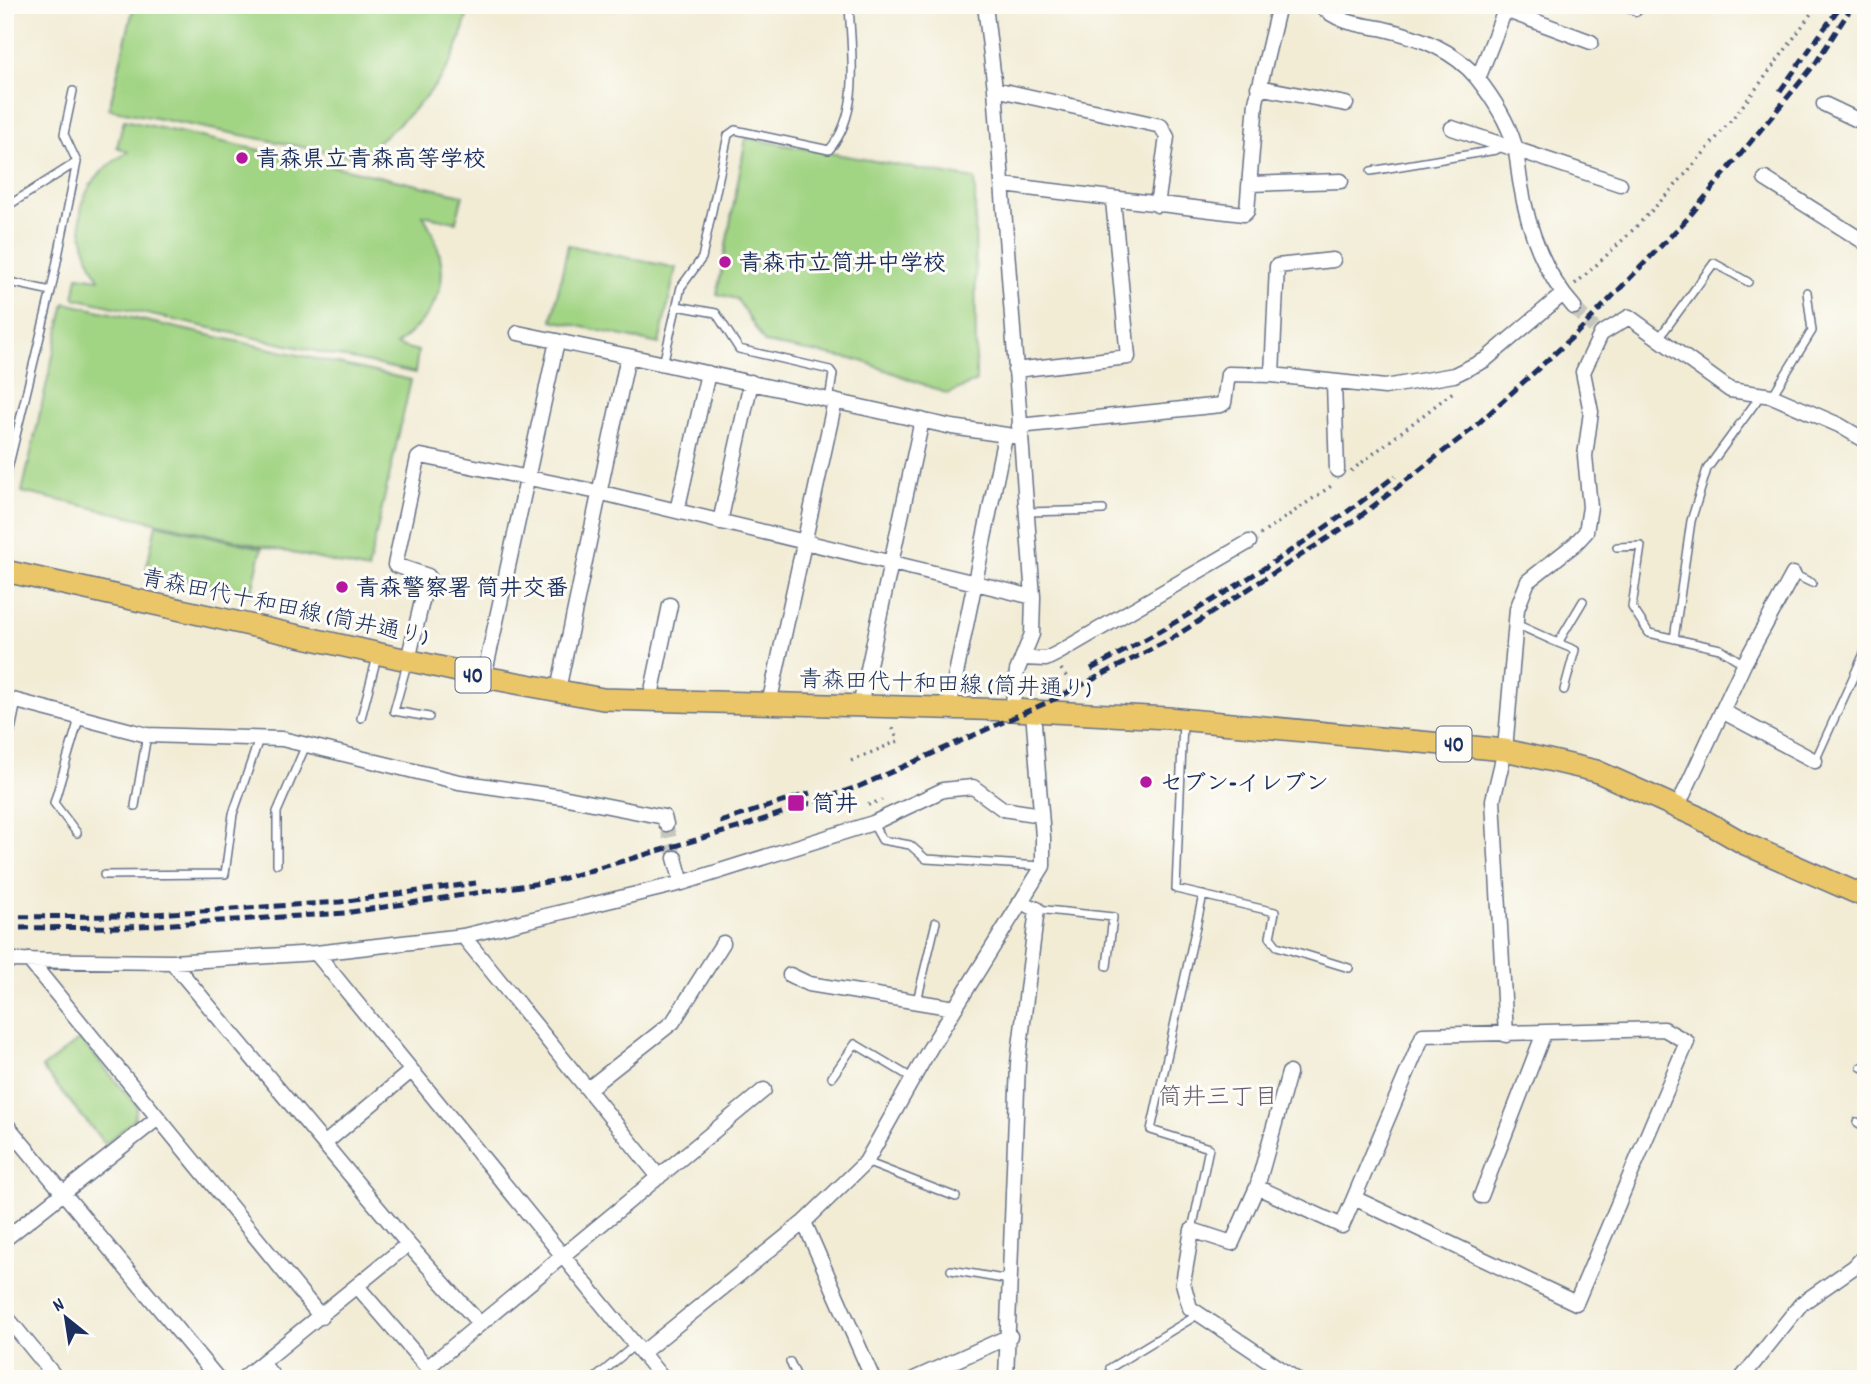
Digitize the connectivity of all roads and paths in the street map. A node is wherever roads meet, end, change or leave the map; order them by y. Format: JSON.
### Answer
{"nodes":[{"id":1,"x":849,"y":5,"type":"edge"},
{"id":2,"x":985,"y":5,"type":"edge"},
{"id":3,"x":1279,"y":5,"type":"edge"},
{"id":4,"x":1321,"y":5,"type":"edge"},
{"id":5,"x":1817,"y":5,"type":"edge"},
{"id":6,"x":1506,"y":8,"type":"edge"},
{"id":7,"x":1591,"y":42,"type":"dead end"},
{"id":8,"x":1478,"y":79,"type":"junction"},
{"id":9,"x":1258,"y":87,"type":"junction"},
{"id":10,"x":995,"y":89,"type":"junction"},
{"id":11,"x":73,"y":91,"type":"dead end"},
{"id":12,"x":1346,"y":104,"type":"dead end"},
{"id":13,"x":1824,"y":104,"type":"dead end"},
{"id":14,"x":1866,"y":124,"type":"edge"},
{"id":15,"x":1452,"y":128,"type":"dead end"},
{"id":16,"x":1509,"y":148,"type":"junction"},
{"id":17,"x":77,"y":162,"type":"junction"},
{"id":18,"x":1371,"y":171,"type":"dead end"},
{"id":19,"x":1765,"y":179,"type":"dead end"},
{"id":20,"x":1341,"y":181,"type":"dead end"},
{"id":21,"x":1250,"y":184,"type":"junction"},
{"id":22,"x":1620,"y":184,"type":"dead end"},
{"id":23,"x":1003,"y":185,"type":"junction"},
{"id":24,"x":1113,"y":200,"type":"junction"},
{"id":25,"x":1157,"y":205,"type":"junction"},
{"id":26,"x":5,"y":219,"type":"edge"},
{"id":27,"x":1866,"y":243,"type":"edge"},
{"id":28,"x":1333,"y":260,"type":"dead end"},
{"id":29,"x":5,"y":281,"type":"edge"},
{"id":30,"x":1748,"y":282,"type":"dead end"},
{"id":31,"x":51,"y":291,"type":"junction"},
{"id":32,"x":1807,"y":292,"type":"dead end"},
{"id":33,"x":1563,"y":294,"type":"junction"},
{"id":34,"x":677,"y":306,"type":"junction"},
{"id":35,"x":1574,"y":307,"type":"tunnel mouth"},
{"id":36,"x":518,"y":333,"type":"dead end"},
{"id":37,"x":1658,"y":339,"type":"junction"},
{"id":38,"x":556,"y":341,"type":"junction"},
{"id":39,"x":628,"y":356,"type":"junction"},
{"id":40,"x":663,"y":364,"type":"junction"},
{"id":41,"x":1015,"y":370,"type":"junction"},
{"id":42,"x":1465,"y":371,"type":"junction"},
{"id":43,"x":708,"y":373,"type":"junction"},
{"id":44,"x":1272,"y":375,"type":"junction"},
{"id":45,"x":751,"y":383,"type":"junction"},
{"id":46,"x":1334,"y":384,"type":"junction"},
{"id":47,"x":1767,"y":395,"type":"junction"},
{"id":48,"x":832,"y":400,"type":"junction"},
{"id":49,"x":922,"y":420,"type":"junction"},
{"id":50,"x":1015,"y":433,"type":"junction"},
{"id":51,"x":1865,"y":438,"type":"edge"},
{"id":52,"x":1341,"y":475,"type":"junction"},
{"id":53,"x":528,"y":477,"type":"junction"},
{"id":54,"x":5,"y":481,"type":"edge"},
{"id":55,"x":598,"y":492,"type":"junction"},
{"id":56,"x":1103,"y":510,"type":"dead end"},
{"id":57,"x":677,"y":511,"type":"junction"},
{"id":58,"x":1026,"y":512,"type":"junction"},
{"id":59,"x":720,"y":522,"type":"junction"},
{"id":60,"x":803,"y":541,"type":"junction"},
{"id":61,"x":1249,"y":542,"type":"joint"},
{"id":62,"x":1617,"y":547,"type":"dead end"},
{"id":63,"x":888,"y":563,"type":"junction"},
{"id":64,"x":5,"y":571,"type":"edge"},
{"id":65,"x":1793,"y":574,"type":"joint"},
{"id":66,"x":1812,"y":583,"type":"dead end"},
{"id":67,"x":973,"y":584,"type":"junction"},
{"id":68,"x":1033,"y":597,"type":"junction"},
{"id":69,"x":1583,"y":601,"type":"dead end"},
{"id":70,"x":670,"y":605,"type":"dead end"},
{"id":71,"x":1516,"y":623,"type":"junction"},
{"id":72,"x":1674,"y":639,"type":"junction"},
{"id":73,"x":1558,"y":643,"type":"junction"},
{"id":74,"x":1866,"y":649,"type":"edge"},
{"id":75,"x":378,"y":653,"type":"junction"},
{"id":76,"x":1052,"y":656,"type":"junction"},
{"id":77,"x":1022,"y":658,"type":"junction"},
{"id":78,"x":408,"y":660,"type":"junction"},
{"id":79,"x":1744,"y":664,"type":"junction"},
{"id":80,"x":484,"y":677,"type":"junction"},
{"id":81,"x":558,"y":690,"type":"junction"},
{"id":82,"x":1564,"y":690,"type":"dead end"},
{"id":83,"x":11,"y":699,"type":"edge"},
{"id":84,"x":650,"y":700,"type":"junction"},
{"id":85,"x":769,"y":704,"type":"junction"},
{"id":86,"x":860,"y":706,"type":"junction"},
{"id":87,"x":949,"y":708,"type":"junction"},
{"id":88,"x":1023,"y":710,"type":"junction"},
{"id":89,"x":1722,"y":711,"type":"junction"},
{"id":90,"x":1088,"y":714,"type":"junction"},
{"id":91,"x":429,"y":717,"type":"dead end"},
{"id":92,"x":362,"y":718,"type":"dead end"},
{"id":93,"x":79,"y":719,"type":"junction"},
{"id":94,"x":1183,"y":719,"type":"junction"},
{"id":95,"x":893,"y":730,"type":"dead end"},
{"id":96,"x":147,"y":735,"type":"junction"},
{"id":97,"x":259,"y":739,"type":"junction"},
{"id":98,"x":307,"y":744,"type":"junction"},
{"id":99,"x":1505,"y":750,"type":"junction"},
{"id":100,"x":5,"y":759,"type":"edge"},
{"id":101,"x":851,"y":761,"type":"dead end"},
{"id":102,"x":1815,"y":761,"type":"joint"},
{"id":103,"x":135,"y":806,"type":"dead end"},
{"id":104,"x":1677,"y":808,"type":"junction"},
{"id":105,"x":1041,"y":815,"type":"junction"},
{"id":106,"x":873,"y":823,"type":"junction"},
{"id":107,"x":666,"y":824,"type":"dead end"},
{"id":108,"x":77,"y":833,"type":"dead end"},
{"id":109,"x":676,"y":858,"type":"tunnel mouth"},
{"id":110,"x":277,"y":864,"type":"dead end"},
{"id":111,"x":1043,"y":866,"type":"junction"},
{"id":112,"x":104,"y":875,"type":"dead end"},
{"id":113,"x":682,"y":883,"type":"junction"},
{"id":114,"x":1203,"y":895,"type":"junction"},
{"id":115,"x":1866,"y":897,"type":"edge"},
{"id":116,"x":1020,"y":902,"type":"junction"},
{"id":117,"x":1037,"y":909,"type":"junction"},
{"id":118,"x":936,"y":922,"type":"dead end"},
{"id":119,"x":463,"y":936,"type":"junction"},
{"id":120,"x":723,"y":943,"type":"dead end"},
{"id":121,"x":316,"y":953,"type":"junction"},
{"id":122,"x":5,"y":960,"type":"edge"},
{"id":123,"x":29,"y":960,"type":"junction"},
{"id":124,"x":172,"y":962,"type":"junction"},
{"id":125,"x":1107,"y":966,"type":"dead end"},
{"id":126,"x":1349,"y":968,"type":"dead end"},
{"id":127,"x":790,"y":975,"type":"dead end"},
{"id":128,"x":917,"y":1002,"type":"junction"},
{"id":129,"x":955,"y":1008,"type":"junction"},
{"id":130,"x":1544,"y":1033,"type":"junction"},
{"id":131,"x":1506,"y":1035,"type":"junction"},
{"id":132,"x":411,"y":1071,"type":"junction"},
{"id":133,"x":1289,"y":1073,"type":"dead end"},
{"id":134,"x":832,"y":1077,"type":"dead end"},
{"id":135,"x":912,"y":1078,"type":"junction"},
{"id":136,"x":588,"y":1089,"type":"junction"},
{"id":137,"x":764,"y":1090,"type":"dead end"},
{"id":138,"x":158,"y":1118,"type":"junction"},
{"id":139,"x":1857,"y":1122,"type":"dead end"},
{"id":140,"x":5,"y":1123,"type":"edge"},
{"id":141,"x":1866,"y":1128,"type":"edge"},
{"id":142,"x":324,"y":1144,"type":"junction"},
{"id":143,"x":866,"y":1162,"type":"junction"},
{"id":144,"x":659,"y":1177,"type":"junction"},
{"id":145,"x":1257,"y":1187,"type":"junction"},
{"id":146,"x":64,"y":1190,"type":"junction"},
{"id":147,"x":956,"y":1196,"type":"dead end"},
{"id":148,"x":1481,"y":1196,"type":"dead end"},
{"id":149,"x":1354,"y":1198,"type":"junction"},
{"id":150,"x":804,"y":1222,"type":"junction"},
{"id":151,"x":1192,"y":1230,"type":"junction"},
{"id":152,"x":5,"y":1239,"type":"edge"},
{"id":153,"x":408,"y":1244,"type":"junction"},
{"id":154,"x":1866,"y":1254,"type":"edge"},
{"id":155,"x":563,"y":1256,"type":"junction"},
{"id":156,"x":951,"y":1270,"type":"dead end"},
{"id":157,"x":1012,"y":1281,"type":"junction"},
{"id":158,"x":358,"y":1286,"type":"junction"},
{"id":159,"x":1199,"y":1314,"type":"junction"},
{"id":160,"x":5,"y":1315,"type":"edge"},
{"id":161,"x":321,"y":1317,"type":"junction"},
{"id":162,"x":480,"y":1324,"type":"junction"},
{"id":163,"x":1010,"y":1336,"type":"junction"},
{"id":164,"x":639,"y":1349,"type":"junction"},
{"id":165,"x":790,"y":1362,"type":"dead end"},
{"id":166,"x":262,"y":1363,"type":"junction"},
{"id":167,"x":1110,"y":1368,"type":"dead end"},
{"id":168,"x":432,"y":1373,"type":"edge"},
{"id":169,"x":57,"y":1379,"type":"edge"},
{"id":170,"x":218,"y":1379,"type":"edge"},
{"id":171,"x":242,"y":1379,"type":"edge"},
{"id":172,"x":275,"y":1379,"type":"edge"},
{"id":173,"x":594,"y":1379,"type":"edge"},
{"id":174,"x":663,"y":1379,"type":"edge"},
{"id":175,"x":797,"y":1379,"type":"edge"},
{"id":176,"x":873,"y":1379,"type":"edge"},
{"id":177,"x":914,"y":1379,"type":"edge"},
{"id":178,"x":1006,"y":1379,"type":"edge"},
{"id":179,"x":1296,"y":1379,"type":"edge"},
{"id":180,"x":1741,"y":1379,"type":"edge"}],
"edges":[{"from":1,"to":34,"type":"lane"},
{"from":2,"to":10,"type":"street"},
{"from":3,"to":9,"type":"street"},
{"from":4,"to":8,"type":"street"},
{"from":5,"to":33,"type":"path"},
{"from":6,"to":7,"type":"street"},
{"from":6,"to":8,"type":"street"},
{"from":8,"to":16,"type":"street"},
{"from":9,"to":12,"type":"street"},
{"from":9,"to":21,"type":"street"},
{"from":10,"to":23,"type":"street"},
{"from":10,"to":25,"type":"street"},
{"from":11,"to":17,"type":"lane"},
{"from":13,"to":14,"type":"street"},
{"from":15,"to":16,"type":"street"},
{"from":16,"to":18,"type":"lane"},
{"from":16,"to":22,"type":"street"},
{"from":16,"to":33,"type":"street"},
{"from":17,"to":26,"type":"lane"},
{"from":17,"to":31,"type":"lane"},
{"from":19,"to":27,"type":"street"},
{"from":20,"to":21,"type":"street"},
{"from":21,"to":25,"type":"street"},
{"from":23,"to":24,"type":"street"},
{"from":23,"to":41,"type":"street"},
{"from":24,"to":25,"type":"street"},
{"from":24,"to":41,"type":"street"},
{"from":28,"to":44,"type":"street"},
{"from":29,"to":31,"type":"lane"},
{"from":30,"to":37,"type":"lane"},
{"from":31,"to":54,"type":"lane"},
{"from":32,"to":47,"type":"lane"},
{"from":33,"to":35,"type":"street"},
{"from":33,"to":42,"type":"street"},
{"from":34,"to":40,"type":"lane"},
{"from":34,"to":48,"type":"lane"},
{"from":36,"to":38,"type":"street"},
{"from":37,"to":47,"type":"street"},
{"from":37,"to":71,"type":"street"},
{"from":38,"to":39,"type":"street"},
{"from":38,"to":53,"type":"street"},
{"from":39,"to":40,"type":"street"},
{"from":39,"to":55,"type":"street"},
{"from":40,"to":43,"type":"street"},
{"from":41,"to":50,"type":"street"},
{"from":42,"to":46,"type":"street"},
{"from":42,"to":52,"type":"path"},
{"from":43,"to":45,"type":"street"},
{"from":43,"to":57,"type":"street"},
{"from":44,"to":46,"type":"street"},
{"from":44,"to":50,"type":"street"},
{"from":45,"to":48,"type":"street"},
{"from":45,"to":59,"type":"street"},
{"from":46,"to":52,"type":"street"},
{"from":47,"to":51,"type":"street"},
{"from":47,"to":72,"type":"lane"},
{"from":48,"to":49,"type":"street"},
{"from":48,"to":60,"type":"street"},
{"from":49,"to":50,"type":"street"},
{"from":49,"to":63,"type":"street"},
{"from":50,"to":58,"type":"street"},
{"from":50,"to":67,"type":"street"},
{"from":52,"to":61,"type":"path"},
{"from":53,"to":55,"type":"street"},
{"from":53,"to":78,"type":"street"},
{"from":53,"to":80,"type":"street"},
{"from":55,"to":57,"type":"street"},
{"from":55,"to":81,"type":"street"},
{"from":56,"to":58,"type":"lane"},
{"from":57,"to":59,"type":"street"},
{"from":58,"to":68,"type":"street"},
{"from":59,"to":60,"type":"street"},
{"from":60,"to":63,"type":"street"},
{"from":60,"to":85,"type":"street"},
{"from":61,"to":76,"type":"street"},
{"from":62,"to":72,"type":"lane"},
{"from":63,"to":67,"type":"street"},
{"from":63,"to":86,"type":"street"},
{"from":64,"to":75,"type":"main road","name":"青森田代十和田線 (筒井通り)","number":"40"},
{"from":65,"to":66,"type":"lane"},
{"from":65,"to":79,"type":"street"},
{"from":67,"to":68,"type":"street"},
{"from":67,"to":87,"type":"street"},
{"from":68,"to":77,"type":"street"},
{"from":69,"to":73,"type":"lane"},
{"from":70,"to":84,"type":"street"},
{"from":71,"to":73,"type":"lane"},
{"from":71,"to":99,"type":"street"},
{"from":72,"to":79,"type":"lane"},
{"from":73,"to":82,"type":"lane"},
{"from":74,"to":102,"type":"lane"},
{"from":75,"to":78,"type":"main road","name":"青森田代十和田線 (筒井通り)","number":"40"},
{"from":75,"to":92,"type":"lane"},
{"from":76,"to":77,"type":"street"},
{"from":76,"to":90,"type":"path"},
{"from":77,"to":88,"type":"street"},
{"from":78,"to":80,"type":"main road","name":"青森田代十和田線 (筒井通り)","number":"40"},
{"from":78,"to":91,"type":"lane"},
{"from":79,"to":89,"type":"street"},
{"from":80,"to":81,"type":"main road","name":"青森田代十和田線 (筒井通り)","number":"40"},
{"from":81,"to":84,"type":"main road","name":"青森田代十和田線 (筒井通り)","number":"40"},
{"from":83,"to":93,"type":"street"},
{"from":83,"to":100,"type":"lane"},
{"from":84,"to":85,"type":"main road","name":"青森田代十和田線 (筒井通り)","number":"40"},
{"from":85,"to":86,"type":"main road","name":"青森田代十和田線 (筒井通り)","number":"40"},
{"from":86,"to":87,"type":"main road","name":"青森田代十和田線 (筒井通り)","number":"40"},
{"from":87,"to":88,"type":"main road","name":"青森田代十和田線 (筒井通り)","number":"40"},
{"from":88,"to":90,"type":"main road","name":"青森田代十和田線 (筒井通り)","number":"40"},
{"from":88,"to":105,"type":"street"},
{"from":89,"to":102,"type":"street"},
{"from":89,"to":104,"type":"street"},
{"from":90,"to":94,"type":"main road","name":"青森田代十和田線 (筒井通り)","number":"40"},
{"from":93,"to":96,"type":"street"},
{"from":93,"to":108,"type":"lane"},
{"from":94,"to":99,"type":"main road","name":"青森田代十和田線 (筒井通り)","number":"40"},
{"from":94,"to":114,"type":"lane"},
{"from":95,"to":101,"type":"path"},
{"from":96,"to":97,"type":"street"},
{"from":96,"to":103,"type":"lane"},
{"from":97,"to":98,"type":"street"},
{"from":97,"to":112,"type":"lane"},
{"from":98,"to":107,"type":"street"},
{"from":98,"to":110,"type":"lane"},
{"from":99,"to":104,"type":"main road","name":"青森田代十和田線 (筒井通り)","number":"40"},
{"from":99,"to":131,"type":"street"},
{"from":104,"to":115,"type":"main road","name":"青森田代十和田線 (筒井通り)","number":"40"},
{"from":105,"to":106,"type":"street"},
{"from":105,"to":111,"type":"street"},
{"from":106,"to":111,"type":"lane"},
{"from":106,"to":113,"type":"street"},
{"from":109,"to":113,"type":"street"},
{"from":111,"to":116,"type":"street"},
{"from":113,"to":119,"type":"street"},
{"from":114,"to":126,"type":"lane"},
{"from":114,"to":151,"type":"lane"},
{"from":116,"to":117,"type":"street"},
{"from":116,"to":129,"type":"street"},
{"from":117,"to":125,"type":"lane"},
{"from":117,"to":157,"type":"street"},
{"from":118,"to":128,"type":"lane"},
{"from":119,"to":121,"type":"street"},
{"from":119,"to":136,"type":"street"},
{"from":120,"to":136,"type":"street"},
{"from":121,"to":124,"type":"street"},
{"from":121,"to":132,"type":"street"},
{"from":122,"to":123,"type":"street"},
{"from":123,"to":124,"type":"street"},
{"from":123,"to":138,"type":"street"},
{"from":124,"to":142,"type":"street"},
{"from":127,"to":128,"type":"street"},
{"from":128,"to":129,"type":"street"},
{"from":129,"to":135,"type":"street"},
{"from":130,"to":131,"type":"street"},
{"from":130,"to":148,"type":"street"},
{"from":130,"to":149,"type":"street"},
{"from":131,"to":149,"type":"street"},
{"from":132,"to":142,"type":"street"},
{"from":132,"to":155,"type":"street"},
{"from":133,"to":145,"type":"street"},
{"from":134,"to":135,"type":"lane"},
{"from":135,"to":143,"type":"street"},
{"from":136,"to":144,"type":"street"},
{"from":137,"to":144,"type":"street"},
{"from":138,"to":146,"type":"street"},
{"from":138,"to":161,"type":"street"},
{"from":139,"to":141,"type":"lane"},
{"from":140,"to":146,"type":"street"},
{"from":142,"to":153,"type":"street"},
{"from":143,"to":147,"type":"lane"},
{"from":143,"to":150,"type":"street"},
{"from":144,"to":155,"type":"street"},
{"from":145,"to":149,"type":"street"},
{"from":145,"to":151,"type":"street"},
{"from":146,"to":152,"type":"street"},
{"from":146,"to":170,"type":"street"},
{"from":150,"to":164,"type":"street"},
{"from":150,"to":176,"type":"street"},
{"from":151,"to":159,"type":"street"},
{"from":153,"to":158,"type":"street"},
{"from":153,"to":162,"type":"street"},
{"from":154,"to":180,"type":"street"},
{"from":155,"to":162,"type":"street"},
{"from":155,"to":164,"type":"street"},
{"from":156,"to":157,"type":"lane"},
{"from":157,"to":163,"type":"street"},
{"from":158,"to":161,"type":"street"},
{"from":158,"to":168,"type":"street"},
{"from":159,"to":167,"type":"lane"},
{"from":159,"to":179,"type":"street"},
{"from":160,"to":169,"type":"street"},
{"from":161,"to":166,"type":"street"},
{"from":162,"to":168,"type":"street"},
{"from":163,"to":177,"type":"street"},
{"from":163,"to":178,"type":"street"},
{"from":164,"to":173,"type":"lane"},
{"from":164,"to":174,"type":"street"},
{"from":165,"to":175,"type":"lane"},
{"from":166,"to":171,"type":"street"},
{"from":166,"to":172,"type":"street"}]}
